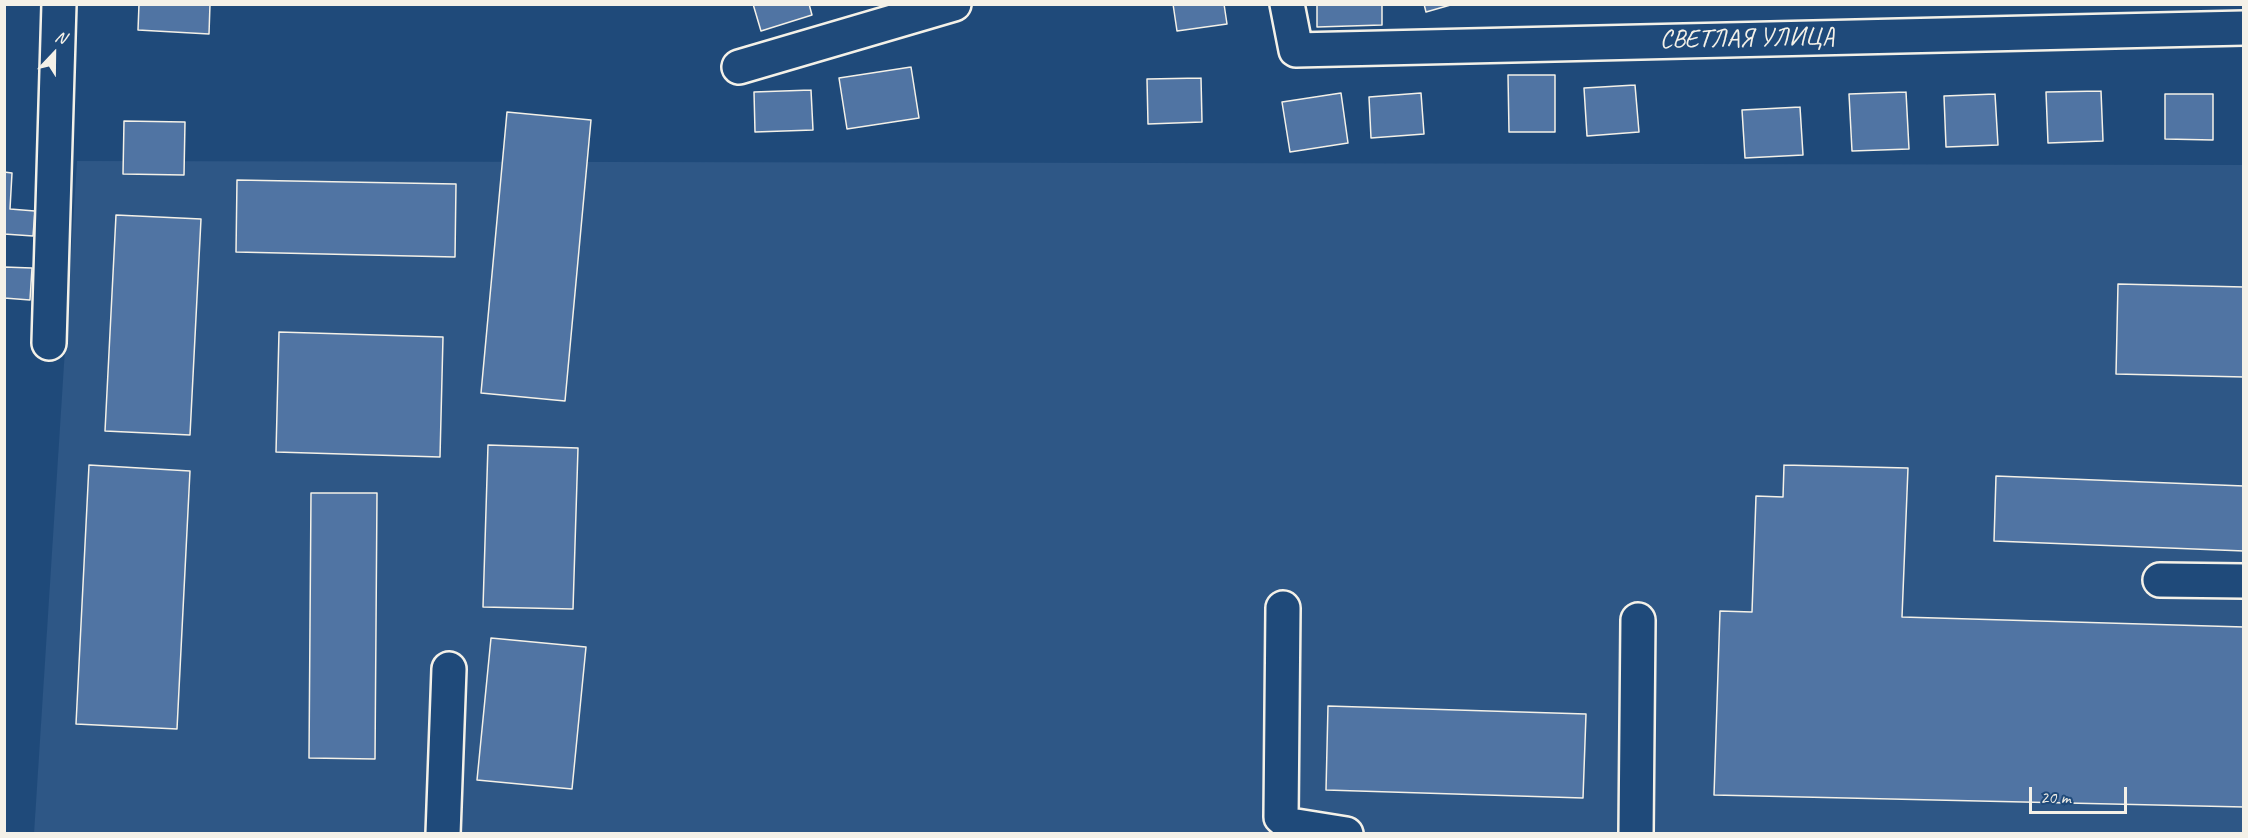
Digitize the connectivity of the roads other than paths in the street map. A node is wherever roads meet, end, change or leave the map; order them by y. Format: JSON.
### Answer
{"nodes":[{"id":1,"x":59,"y":4,"type":"edge"},
{"id":2,"x":954,"y":4,"type":"edge"},
{"id":3,"x":1287,"y":4,"type":"edge"},
{"id":4,"x":2244,"y":28,"type":"edge"},
{"id":5,"x":739,"y":68,"type":"dead end"},
{"id":6,"x":49,"y":343,"type":"dead end"},
{"id":7,"x":2160,"y":580,"type":"dead end"},
{"id":8,"x":2244,"y":581,"type":"edge"},
{"id":9,"x":1283,"y":608,"type":"dead end"},
{"id":10,"x":1638,"y":620,"type":"dead end"},
{"id":11,"x":449,"y":669,"type":"dead end"},
{"id":12,"x":443,"y":834,"type":"edge"},
{"id":13,"x":1346,"y":834,"type":"edge"},
{"id":14,"x":1636,"y":834,"type":"edge"}],
"edges":[{"from":1,"to":6,"type":"street"},
{"from":2,"to":5,"type":"street"},
{"from":3,"to":4,"type":"street","name":"СВЕТЛАЯ УЛИЦА"},
{"from":7,"to":8,"type":"street"},
{"from":9,"to":13,"type":"street"},
{"from":10,"to":14,"type":"street"},
{"from":11,"to":12,"type":"street"}]}
